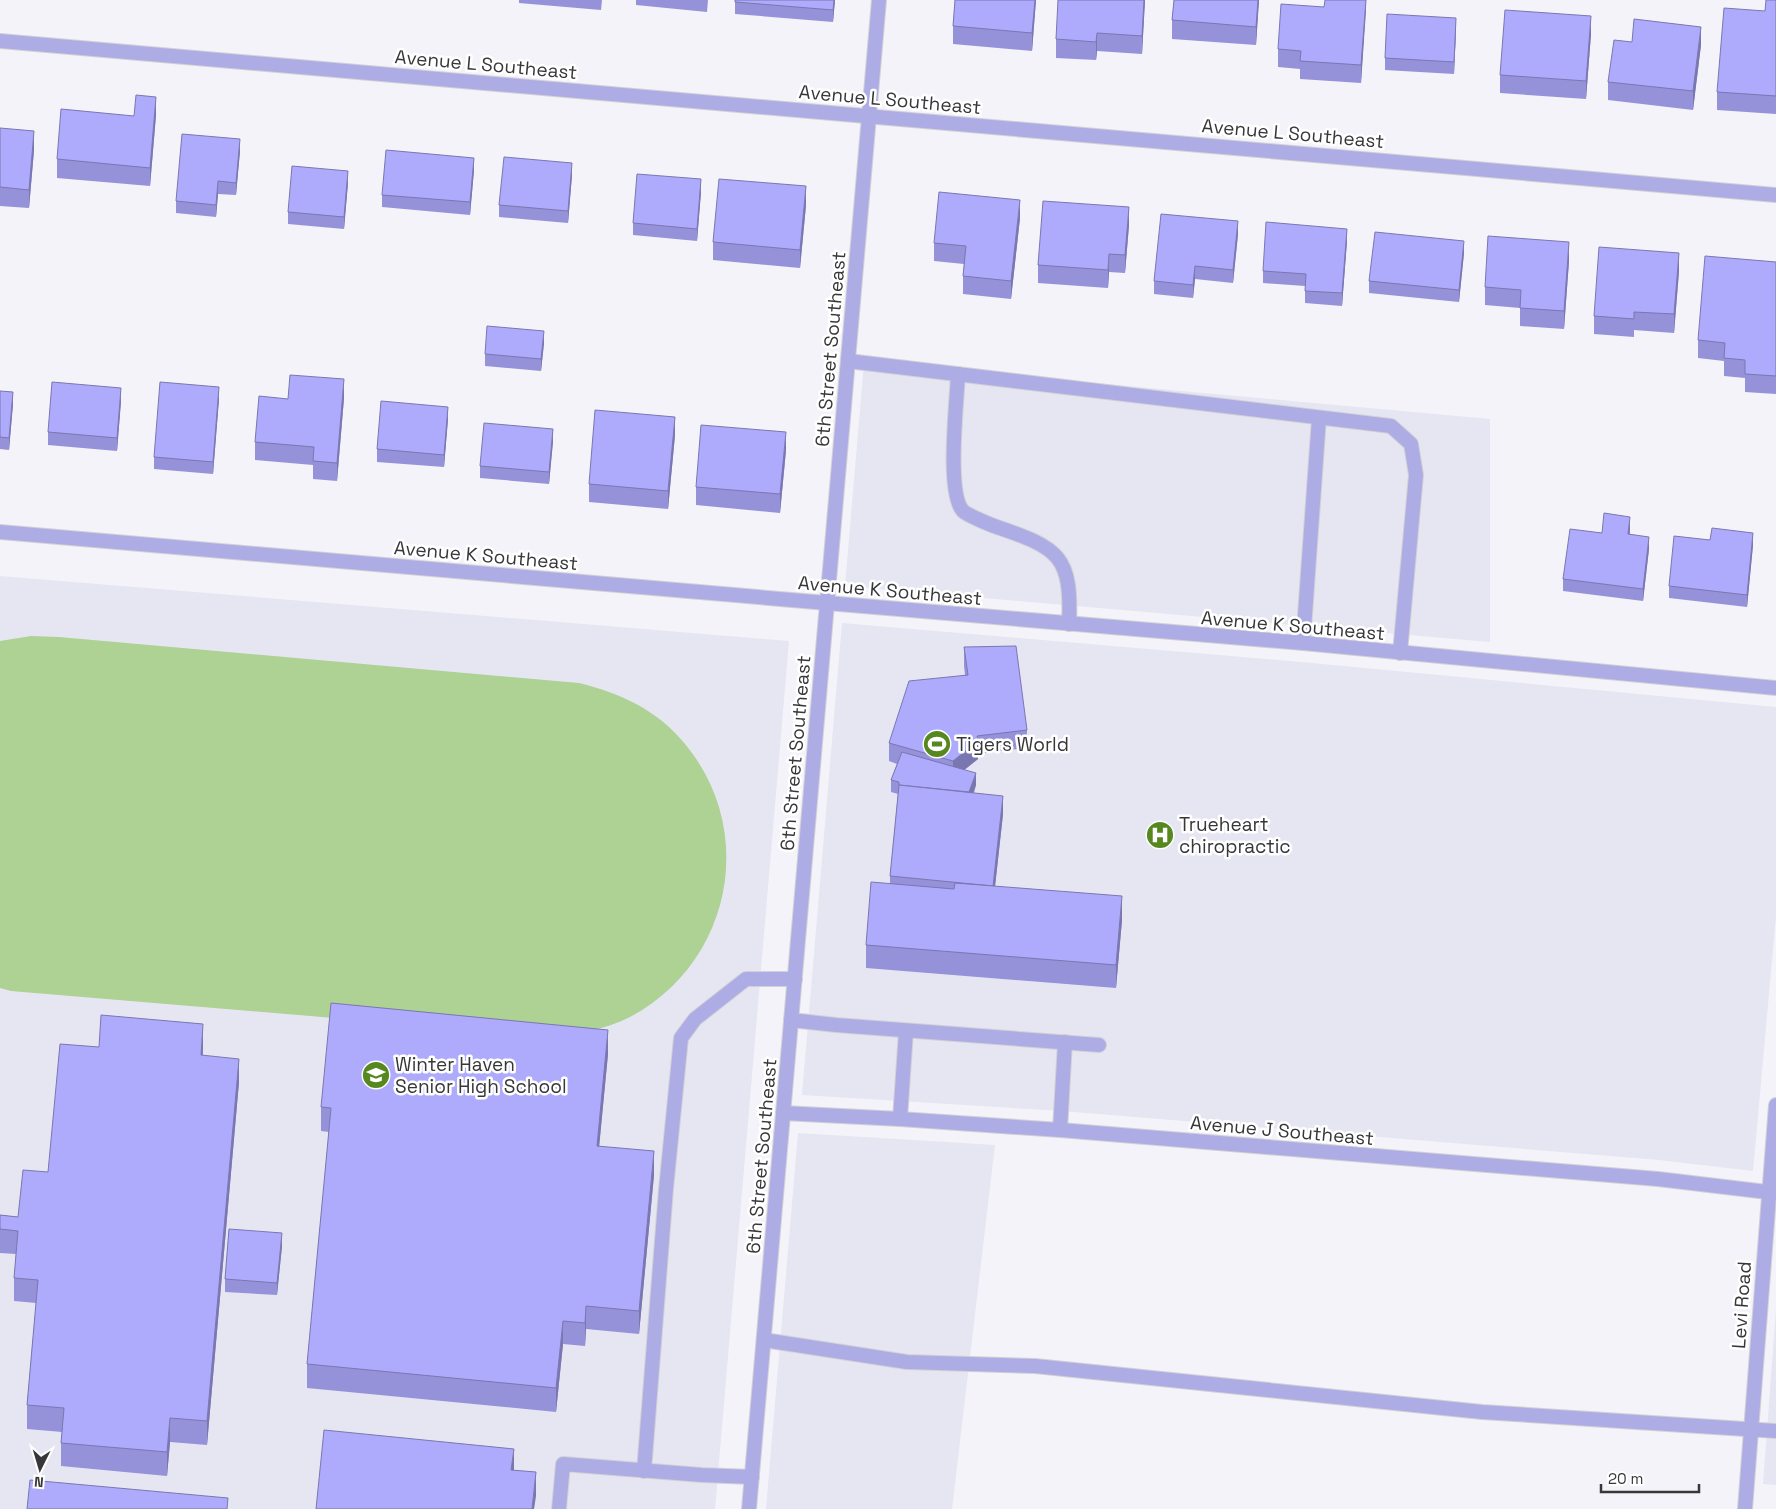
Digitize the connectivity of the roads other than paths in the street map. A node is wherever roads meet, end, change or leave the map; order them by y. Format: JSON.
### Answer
{"nodes":[{"id":1,"x":878,"y":0,"type":"edge"},
{"id":2,"x":0,"y":41,"type":"edge"},
{"id":3,"x":869,"y":116,"type":"junction"},
{"id":4,"x":1776,"y":194,"type":"edge"},
{"id":5,"x":848,"y":361,"type":"junction"},
{"id":6,"x":958,"y":374,"type":"junction"},
{"id":7,"x":1319,"y":418,"type":"junction"},
{"id":8,"x":0,"y":532,"type":"edge"},
{"id":9,"x":827,"y":603,"type":"junction"},
{"id":10,"x":1069,"y":624,"type":"junction"},
{"id":11,"x":1303,"y":643,"type":"junction"},
{"id":12,"x":1400,"y":653,"type":"junction"},
{"id":13,"x":1776,"y":688,"type":"edge"},
{"id":14,"x":794,"y":979,"type":"junction"},
{"id":15,"x":791,"y":1020,"type":"junction"},
{"id":16,"x":906,"y":1031,"type":"junction"},
{"id":17,"x":1065,"y":1042,"type":"junction"},
{"id":18,"x":1099,"y":1045,"type":"dead end"},
{"id":19,"x":1776,"y":1105,"type":"edge"},
{"id":20,"x":783,"y":1113,"type":"junction"},
{"id":21,"x":900,"y":1119,"type":"junction"},
{"id":22,"x":1060,"y":1130,"type":"junction"},
{"id":23,"x":1772,"y":1193,"type":"edge"},
{"id":24,"x":764,"y":1340,"type":"junction"},
{"id":25,"x":1750,"y":1429,"type":"junction"},
{"id":26,"x":1776,"y":1431,"type":"edge"},
{"id":27,"x":644,"y":1471,"type":"junction"},
{"id":28,"x":752,"y":1477,"type":"junction"},
{"id":29,"x":559,"y":1509,"type":"edge"},
{"id":30,"x":749,"y":1509,"type":"edge"},
{"id":31,"x":1745,"y":1509,"type":"edge"}],
"edges":[{"from":1,"to":3,"type":"street","name":"6th Street Southeast"},
{"from":2,"to":3,"type":"street","name":"Avenue L Southeast"},
{"from":3,"to":4,"type":"street","name":"Avenue L Southeast"},
{"from":3,"to":5,"type":"street","name":"6th Street Southeast"},
{"from":5,"to":6,"type":"street"},
{"from":5,"to":9,"type":"street","name":"6th Street Southeast"},
{"from":6,"to":7,"type":"street"},
{"from":6,"to":10,"type":"street"},
{"from":7,"to":11,"type":"street"},
{"from":7,"to":12,"type":"street"},
{"from":8,"to":9,"type":"street","name":"Avenue K Southeast"},
{"from":9,"to":10,"type":"street","name":"Avenue K Southeast"},
{"from":9,"to":14,"type":"street","name":"6th Street Southeast"},
{"from":10,"to":11,"type":"street","name":"Avenue K Southeast"},
{"from":11,"to":12,"type":"street","name":"Avenue K Southeast"},
{"from":12,"to":13,"type":"street","name":"Avenue K Southeast"},
{"from":14,"to":15,"type":"street","name":"6th Street Southeast"},
{"from":14,"to":27,"type":"street"},
{"from":15,"to":16,"type":"street"},
{"from":15,"to":20,"type":"street","name":"6th Street Southeast"},
{"from":16,"to":17,"type":"street"},
{"from":16,"to":21,"type":"street"},
{"from":17,"to":18,"type":"street"},
{"from":17,"to":22,"type":"street"},
{"from":19,"to":23,"type":"street","name":"Levi Road"},
{"from":20,"to":21,"type":"street","name":"Avenue J Southeast"},
{"from":20,"to":24,"type":"street","name":"6th Street Southeast"},
{"from":21,"to":22,"type":"street","name":"Avenue J Southeast"},
{"from":22,"to":23,"type":"street","name":"Avenue J Southeast"},
{"from":23,"to":25,"type":"street","name":"Levi Road"},
{"from":24,"to":25,"type":"street"},
{"from":24,"to":28,"type":"street","name":"6th Street Southeast"},
{"from":25,"to":26,"type":"street"},
{"from":25,"to":31,"type":"street","name":"Levi Road"},
{"from":27,"to":28,"type":"street"},
{"from":27,"to":29,"type":"street"},
{"from":28,"to":30,"type":"street","name":"6th Street Southeast"}]}
